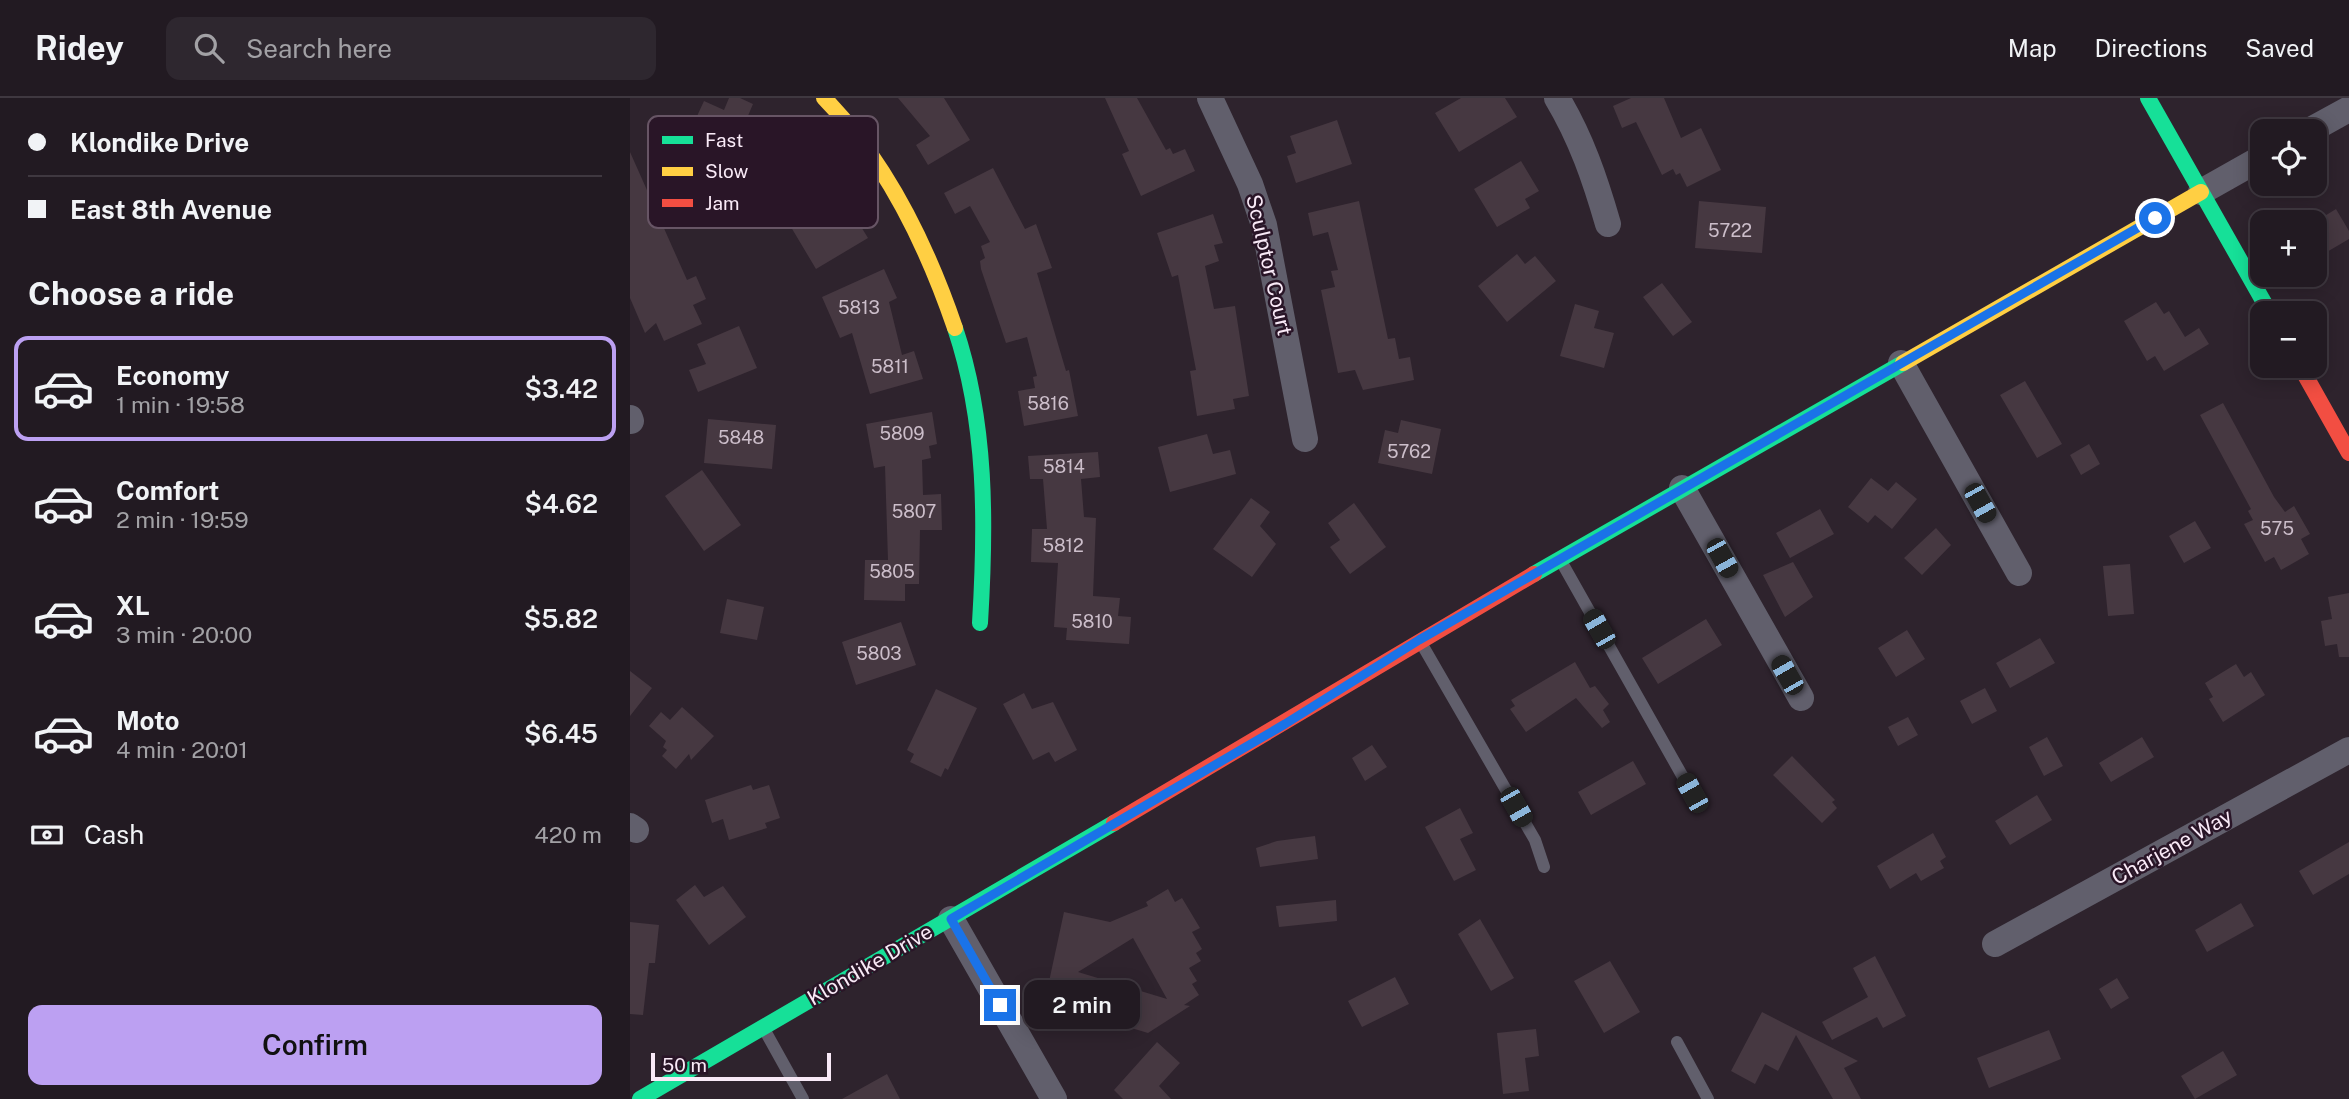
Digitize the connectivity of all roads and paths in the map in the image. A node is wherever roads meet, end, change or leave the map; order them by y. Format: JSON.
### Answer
{"nodes":[{"id":1,"x":824,"y":98,"type":"edge"},
{"id":2,"x":1210,"y":98,"type":"edge"},
{"id":3,"x":1557,"y":98,"type":"edge"},
{"id":4,"x":2148,"y":98,"type":"edge"},
{"id":5,"x":2349,"y":109,"type":"edge"},
{"id":6,"x":839,"y":116,"type":"edge"},
{"id":7,"x":2327,"y":121,"type":"edge"},
{"id":8,"x":2250,"y":164,"type":"edge"},
{"id":9,"x":878,"y":167,"type":"edge"},
{"id":10,"x":2201,"y":192,"type":"junction"},
{"id":11,"x":1608,"y":224,"type":"dead end"},
{"id":12,"x":2263,"y":301,"type":"edge"},
{"id":13,"x":1901,"y":363,"type":"junction"},
{"id":14,"x":2307,"y":378,"type":"edge"},
{"id":15,"x":1305,"y":439,"type":"dead end"},
{"id":16,"x":2349,"y":453,"type":"edge"},
{"id":17,"x":1682,"y":488,"type":"junction"},
{"id":18,"x":1559,"y":559,"type":"junction"},
{"id":19,"x":2019,"y":573,"type":"dead end"},
{"id":20,"x":980,"y":623,"type":"dead end"},
{"id":21,"x":1419,"y":640,"type":"junction"},
{"id":22,"x":1801,"y":698,"type":"dead end"},
{"id":23,"x":2349,"y":750,"type":"edge"},
{"id":24,"x":1692,"y":793,"type":"dead end"},
{"id":25,"x":1544,"y":867,"type":"dead end"},
{"id":26,"x":951,"y":919,"type":"junction"},
{"id":27,"x":1995,"y":944,"type":"dead end"},
{"id":28,"x":762,"y":1027,"type":"junction"},
{"id":29,"x":1676,"y":1042,"type":"dead end"},
{"id":30,"x":640,"y":1099,"type":"edge"},
{"id":31,"x":803,"y":1099,"type":"edge"},
{"id":32,"x":1054,"y":1099,"type":"edge"},
{"id":33,"x":1709,"y":1099,"type":"edge"}],
"edges":[{"from":1,"to":6,"type":"street"},
{"from":2,"to":15,"type":"street","name":"Sculptor Court"},
{"from":3,"to":11,"type":"street"},
{"from":4,"to":10,"type":"street"},
{"from":5,"to":7,"type":"street"},
{"from":8,"to":10,"type":"street","name":"Klondike Drive"},
{"from":9,"to":20,"type":"street"},
{"from":10,"to":12,"type":"street"},
{"from":10,"to":13,"type":"street","name":"Klondike Drive"},
{"from":13,"to":17,"type":"street","name":"Klondike Drive"},
{"from":13,"to":19,"type":"street"},
{"from":14,"to":16,"type":"street"},
{"from":17,"to":18,"type":"street","name":"Klondike Drive"},
{"from":17,"to":22,"type":"street"},
{"from":18,"to":21,"type":"street","name":"Klondike Drive"},
{"from":18,"to":24,"type":"lane"},
{"from":21,"to":25,"type":"lane"},
{"from":21,"to":26,"type":"street","name":"Klondike Drive"},
{"from":23,"to":27,"type":"street","name":"Charjene Way"},
{"from":26,"to":28,"type":"street","name":"Klondike Drive"},
{"from":26,"to":32,"type":"street"},
{"from":28,"to":30,"type":"street","name":"Klondike Drive"},
{"from":28,"to":31,"type":"lane"},
{"from":29,"to":33,"type":"lane"}]}
